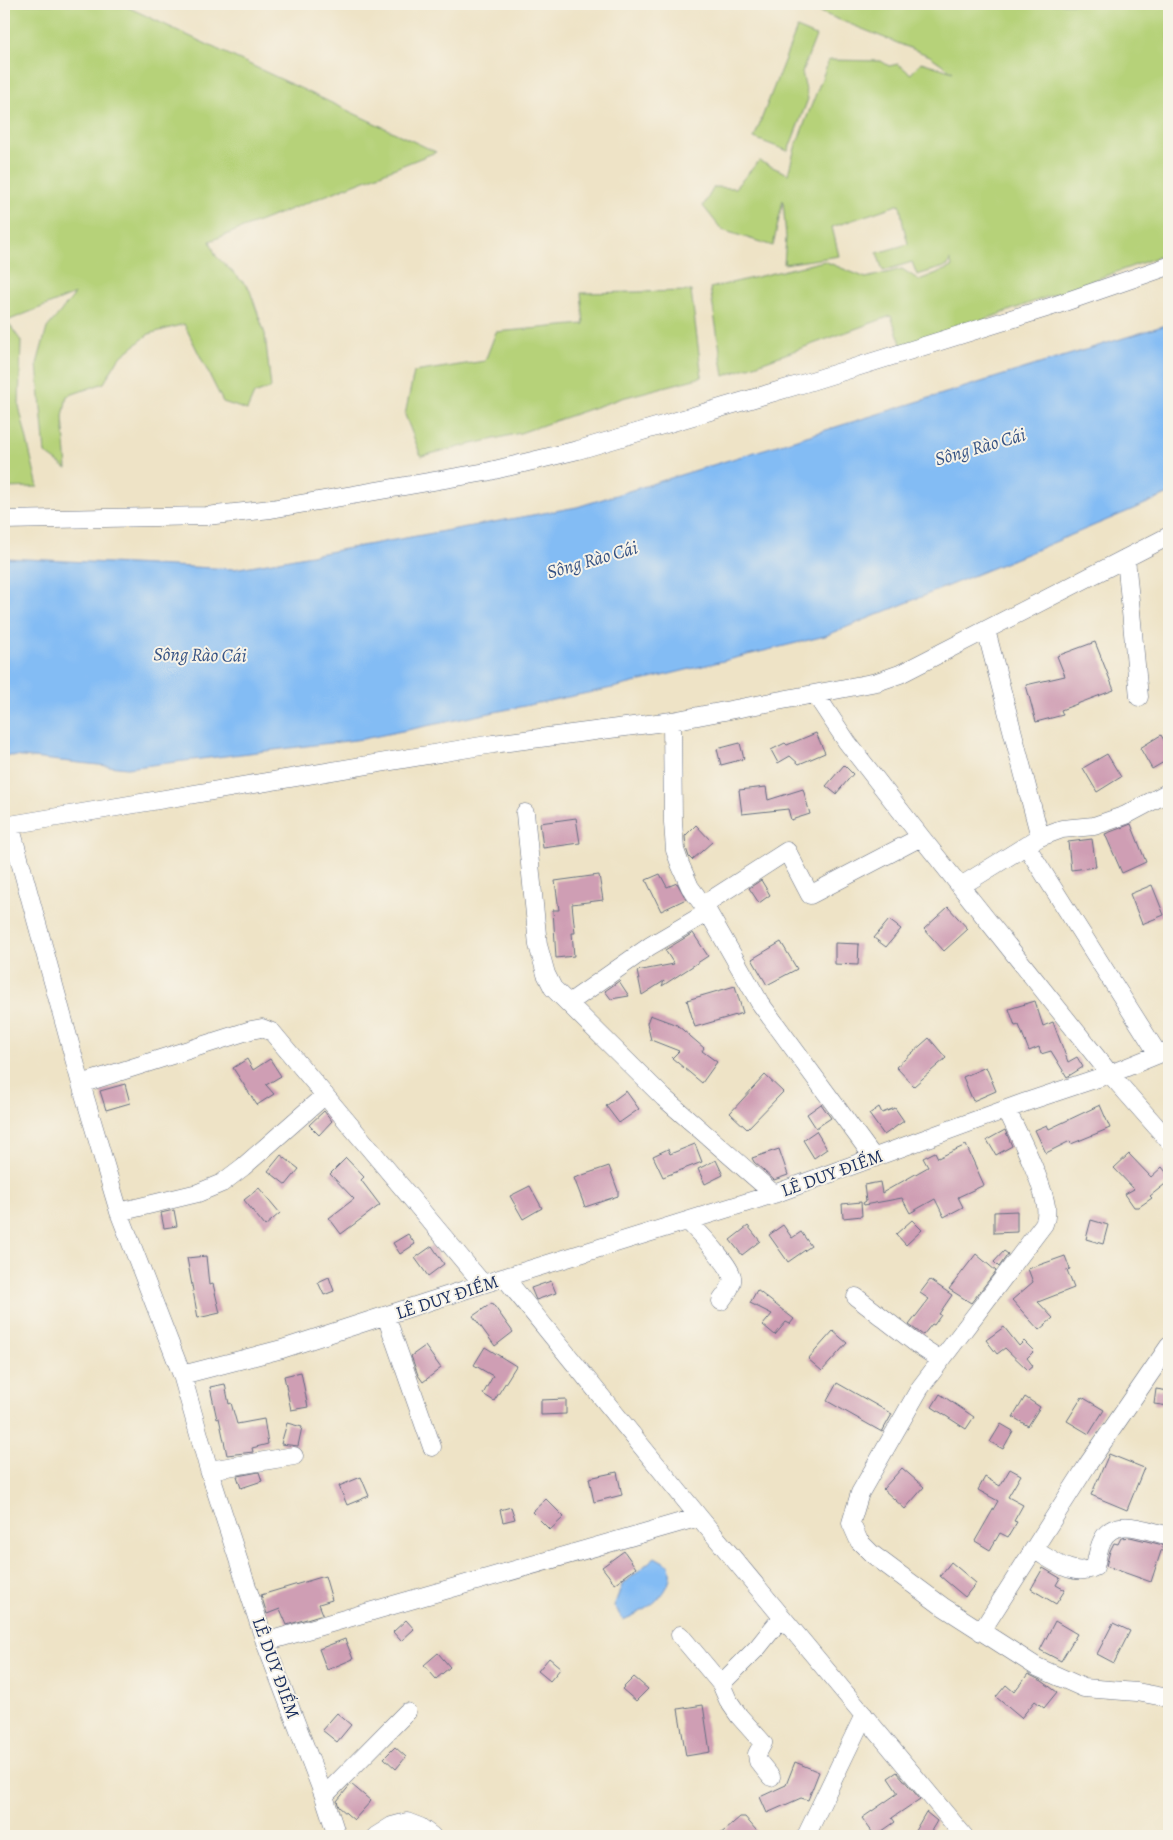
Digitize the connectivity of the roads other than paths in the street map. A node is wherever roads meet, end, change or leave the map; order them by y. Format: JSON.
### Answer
{"nodes":[{"id":1,"x":1169,"y":266,"type":"edge"},
{"id":2,"x":4,"y":520,"type":"edge"},
{"id":3,"x":1169,"y":536,"type":"edge"},
{"id":4,"x":1126,"y":558,"type":"junction"},
{"id":5,"x":986,"y":630,"type":"junction"},
{"id":6,"x":816,"y":695,"type":"junction"},
{"id":7,"x":1139,"y":697,"type":"dead end"},
{"id":8,"x":672,"y":721,"type":"junction"},
{"id":9,"x":1169,"y":792,"type":"edge"},
{"id":10,"x":525,"y":813,"type":"dead end"},
{"id":11,"x":7,"y":824,"type":"edge"},
{"id":12,"x":921,"y":837,"type":"junction"},
{"id":13,"x":1034,"y":842,"type":"junction"},
{"id":14,"x":961,"y":886,"type":"junction"},
{"id":15,"x":706,"y":908,"type":"junction"},
{"id":16,"x":569,"y":1003,"type":"junction"},
{"id":17,"x":1164,"y":1052,"type":"edge"},
{"id":18,"x":1110,"y":1074,"type":"junction"},
{"id":19,"x":81,"y":1084,"type":"junction"},
{"id":20,"x":325,"y":1095,"type":"junction"},
{"id":21,"x":1007,"y":1110,"type":"junction"},
{"id":22,"x":1169,"y":1141,"type":"edge"},
{"id":23,"x":874,"y":1158,"type":"junction"},
{"id":24,"x":774,"y":1194,"type":"junction"},
{"id":25,"x":120,"y":1212,"type":"junction"},
{"id":26,"x":688,"y":1221,"type":"junction"},
{"id":27,"x":505,"y":1278,"type":"junction"},
{"id":28,"x":483,"y":1284,"type":"junction"},
{"id":29,"x":856,"y":1297,"type":"dead end"},
{"id":30,"x":721,"y":1301,"type":"dead end"},
{"id":31,"x":386,"y":1316,"type":"junction"},
{"id":32,"x":1169,"y":1346,"type":"edge"},
{"id":33,"x":941,"y":1360,"type":"junction"},
{"id":34,"x":182,"y":1375,"type":"junction"},
{"id":35,"x":432,"y":1447,"type":"dead end"},
{"id":36,"x":294,"y":1456,"type":"dead end"},
{"id":37,"x":209,"y":1470,"type":"junction"},
{"id":38,"x":699,"y":1517,"type":"junction"},
{"id":39,"x":1166,"y":1535,"type":"dead end"},
{"id":40,"x":1034,"y":1550,"type":"junction"},
{"id":41,"x":782,"y":1617,"type":"junction"},
{"id":42,"x":981,"y":1632,"type":"junction"},
{"id":43,"x":680,"y":1635,"type":"dead end"},
{"id":44,"x":265,"y":1642,"type":"junction"},
{"id":45,"x":721,"y":1684,"type":"junction"},
{"id":46,"x":1169,"y":1698,"type":"edge"},
{"id":47,"x":407,"y":1712,"type":"dead end"},
{"id":48,"x":864,"y":1715,"type":"junction"},
{"id":49,"x":771,"y":1777,"type":"dead end"},
{"id":50,"x":324,"y":1796,"type":"junction"},
{"id":51,"x":337,"y":1836,"type":"edge"},
{"id":52,"x":376,"y":1836,"type":"edge"},
{"id":53,"x":432,"y":1836,"type":"edge"},
{"id":54,"x":806,"y":1836,"type":"edge"},
{"id":55,"x":964,"y":1836,"type":"edge"}],
"edges":[{"from":1,"to":2,"type":"street"},
{"from":3,"to":4,"type":"street"},
{"from":4,"to":5,"type":"street"},
{"from":4,"to":7,"type":"street"},
{"from":5,"to":6,"type":"street"},
{"from":5,"to":13,"type":"street"},
{"from":6,"to":8,"type":"street"},
{"from":6,"to":12,"type":"street"},
{"from":8,"to":11,"type":"street"},
{"from":8,"to":15,"type":"street"},
{"from":9,"to":13,"type":"street"},
{"from":10,"to":16,"type":"street"},
{"from":11,"to":19,"type":"street"},
{"from":12,"to":14,"type":"street"},
{"from":12,"to":15,"type":"street"},
{"from":13,"to":14,"type":"street"},
{"from":13,"to":17,"type":"street"},
{"from":14,"to":18,"type":"street"},
{"from":15,"to":16,"type":"street"},
{"from":15,"to":23,"type":"street"},
{"from":16,"to":24,"type":"street"},
{"from":17,"to":18,"type":"street","name":"LÊ DUY ĐIẾM"},
{"from":18,"to":21,"type":"street","name":"LÊ DUY ĐIẾM"},
{"from":18,"to":22,"type":"street"},
{"from":19,"to":20,"type":"street"},
{"from":19,"to":25,"type":"street"},
{"from":20,"to":25,"type":"street"},
{"from":20,"to":28,"type":"street"},
{"from":21,"to":23,"type":"street","name":"LÊ DUY ĐIẾM"},
{"from":21,"to":33,"type":"street"},
{"from":23,"to":24,"type":"street","name":"LÊ DUY ĐIẾM"},
{"from":24,"to":26,"type":"street","name":"LÊ DUY ĐIẾM"},
{"from":25,"to":34,"type":"street"},
{"from":26,"to":27,"type":"street","name":"LÊ DUY ĐIẾM"},
{"from":26,"to":30,"type":"street"},
{"from":27,"to":28,"type":"street","name":"LÊ DUY ĐIẾM"},
{"from":27,"to":38,"type":"street"},
{"from":28,"to":31,"type":"street","name":"LÊ DUY ĐIẾM"},
{"from":29,"to":33,"type":"street"},
{"from":31,"to":34,"type":"street","name":"LÊ DUY ĐIẾM"},
{"from":31,"to":35,"type":"street"},
{"from":32,"to":40,"type":"street"},
{"from":33,"to":42,"type":"street"},
{"from":34,"to":37,"type":"street","name":"LÊ DUY ĐIẾM"},
{"from":36,"to":37,"type":"street"},
{"from":37,"to":44,"type":"street","name":"LÊ DUY ĐIẾM"},
{"from":38,"to":41,"type":"street"},
{"from":38,"to":44,"type":"street"},
{"from":39,"to":40,"type":"street"},
{"from":40,"to":42,"type":"street"},
{"from":41,"to":45,"type":"street"},
{"from":41,"to":48,"type":"street"},
{"from":42,"to":46,"type":"street"},
{"from":43,"to":45,"type":"street"},
{"from":44,"to":50,"type":"street","name":"LÊ DUY ĐIẾM"},
{"from":45,"to":49,"type":"street"},
{"from":47,"to":50,"type":"street"},
{"from":48,"to":54,"type":"street"},
{"from":48,"to":55,"type":"street"},
{"from":50,"to":51,"type":"street","name":"LÊ DUY ĐIẾM"},
{"from":52,"to":53,"type":"street"}]}
